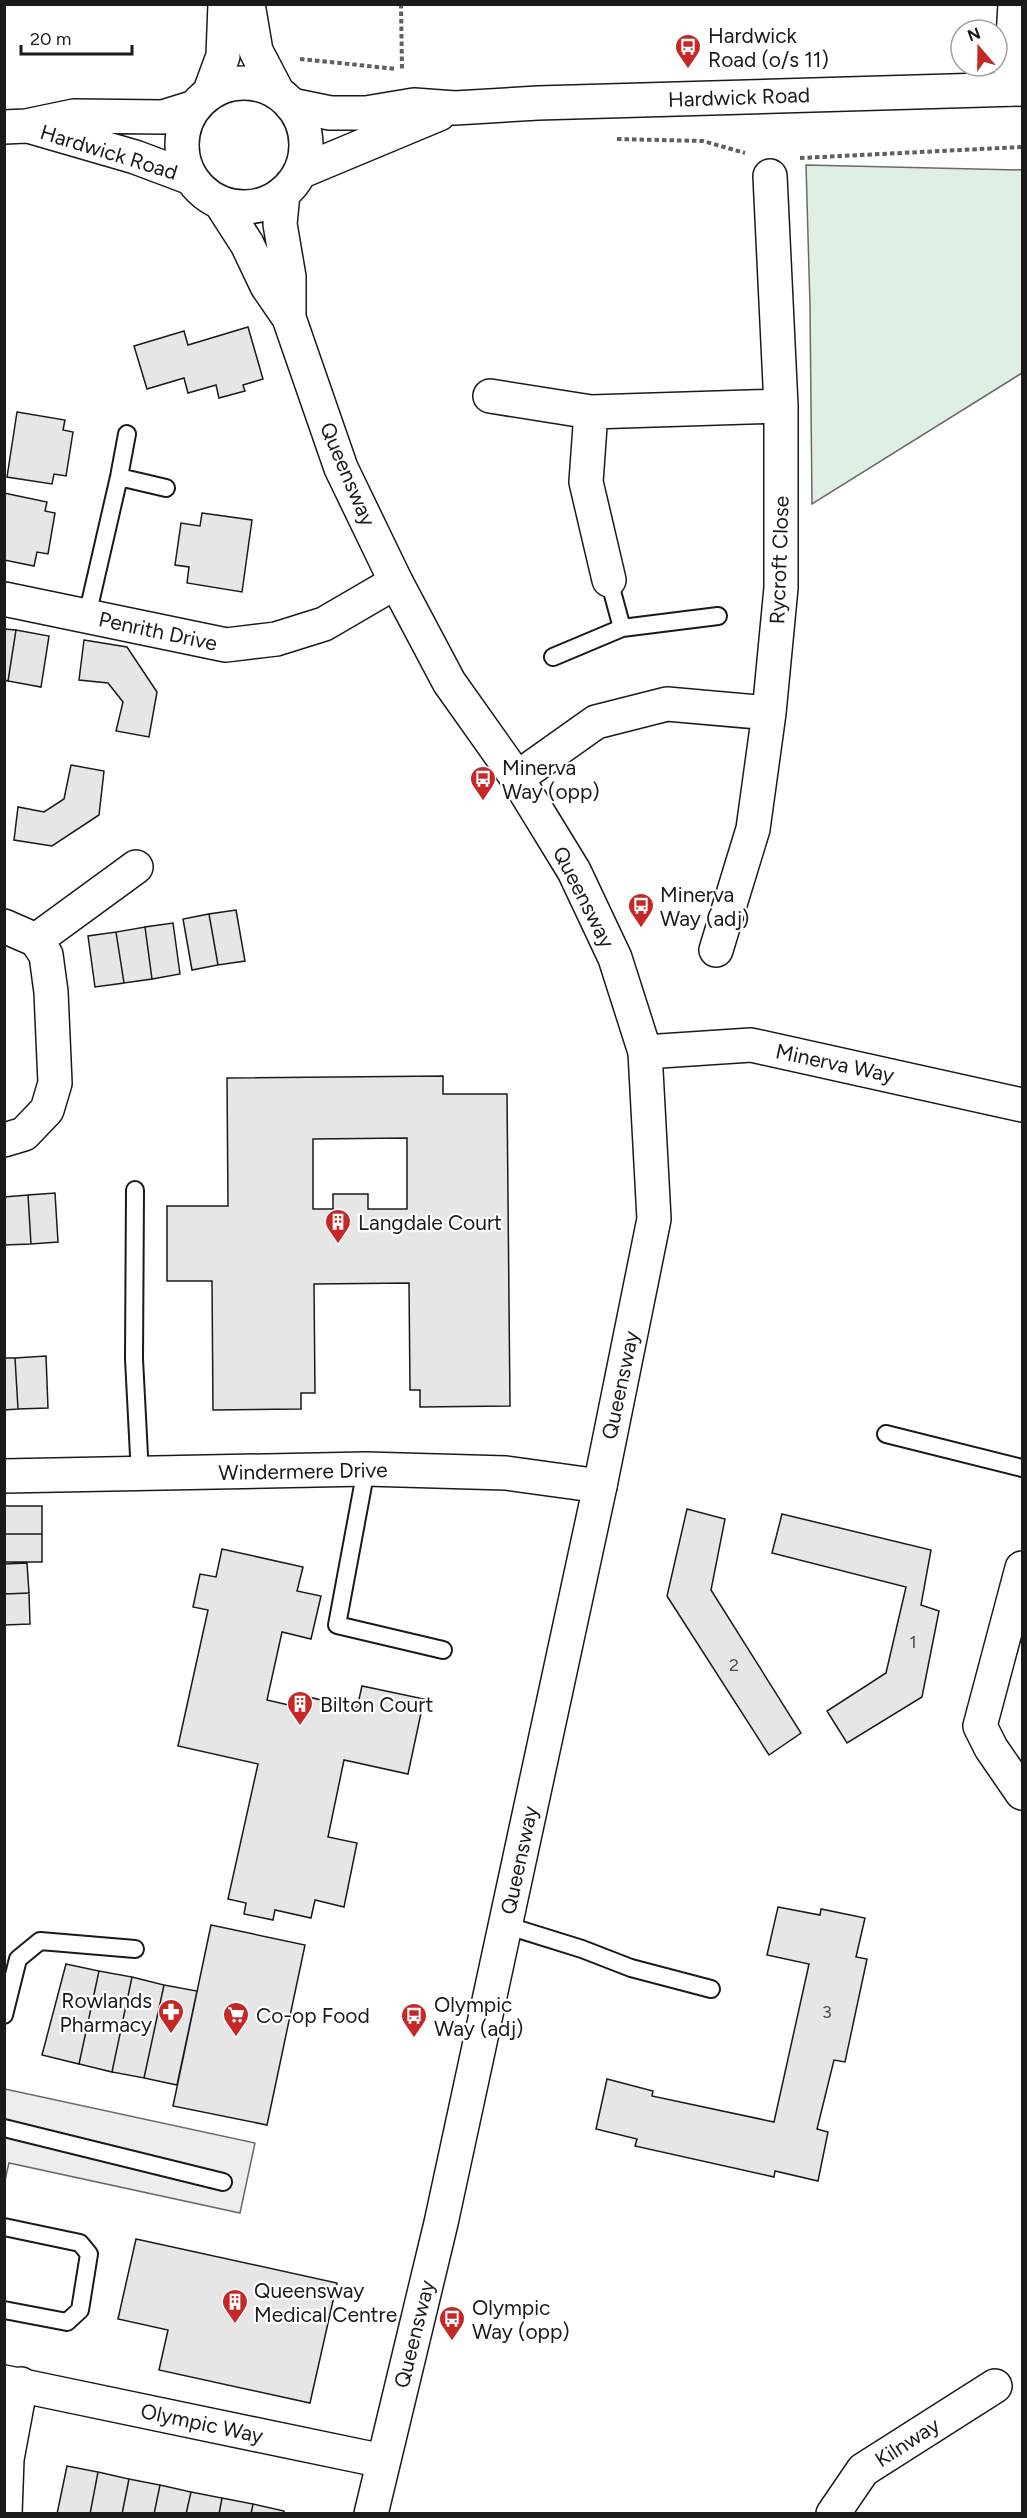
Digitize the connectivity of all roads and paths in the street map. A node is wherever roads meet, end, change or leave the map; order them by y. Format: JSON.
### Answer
{"nodes":[{"id":1,"x":225,"y":4,"type":"edge"},
{"id":2,"x":248,"y":4,"type":"edge"},
{"id":3,"x":401,"y":4,"type":"edge"},
{"id":4,"x":1015,"y":5,"type":"edge"},
{"id":5,"x":1023,"y":5,"type":"edge"},
{"id":6,"x":299,"y":59,"type":"dead end"},
{"id":7,"x":402,"y":70,"type":"junction"},
{"id":8,"x":412,"y":72,"type":"dead end"},
{"id":9,"x":1016,"y":89,"type":"edge"},
{"id":10,"x":284,"y":99,"type":"junction"},
{"id":11,"x":202,"y":100,"type":"junction"},
{"id":12,"x":455,"y":108,"type":"junction"},
{"id":13,"x":15,"y":126,"type":"edge"},
{"id":14,"x":610,"y":139,"type":"dead end"},
{"id":15,"x":1023,"y":147,"type":"edge"},
{"id":16,"x":747,"y":153,"type":"dead end"},
{"id":17,"x":781,"y":167,"type":"joint"},
{"id":18,"x":191,"y":178,"type":"junction"},
{"id":19,"x":291,"y":182,"type":"junction"},
{"id":20,"x":220,"y":202,"type":"junction"},
{"id":21,"x":289,"y":318,"type":"junction"},
{"id":22,"x":490,"y":396,"type":"dead end"},
{"id":23,"x":781,"y":406,"type":"junction"},
{"id":24,"x":591,"y":412,"type":"junction"},
{"id":25,"x":127,"y":434,"type":"dead end"},
{"id":26,"x":119,"y":477,"type":"junction"},
{"id":27,"x":166,"y":488,"type":"dead end"},
{"id":28,"x":609,"y":580,"type":"joint"},
{"id":29,"x":396,"y":582,"type":"junction"},
{"id":30,"x":4,"y":599,"type":"edge"},
{"id":31,"x":87,"y":616,"type":"junction"},
{"id":32,"x":718,"y":616,"type":"dead end"},
{"id":33,"x":622,"y":628,"type":"junction"},
{"id":34,"x":554,"y":657,"type":"dead end"},
{"id":35,"x":769,"y":713,"type":"junction"},
{"id":36,"x":517,"y":778,"type":"junction"},
{"id":37,"x":136,"y":867,"type":"dead end"},
{"id":38,"x":4,"y":926,"type":"edge"},
{"id":39,"x":36,"y":940,"type":"junction"},
{"id":40,"x":716,"y":950,"type":"dead end"},
{"id":41,"x":645,"y":1052,"type":"junction"},
{"id":42,"x":1023,"y":1105,"type":"edge"},
{"id":43,"x":4,"y":1140,"type":"edge"},
{"id":44,"x":135,"y":1190,"type":"dead end"},
{"id":45,"x":886,"y":1434,"type":"dead end"},
{"id":46,"x":1023,"y":1468,"type":"edge"},
{"id":47,"x":366,"y":1469,"type":"junction"},
{"id":48,"x":140,"y":1475,"type":"junction"},
{"id":49,"x":4,"y":1476,"type":"edge"},
{"id":50,"x":600,"y":1486,"type":"junction"},
{"id":51,"x":1023,"y":1568,"type":"edge"},
{"id":52,"x":443,"y":1650,"type":"dead end"},
{"id":53,"x":1023,"y":1793,"type":"edge"},
{"id":54,"x":505,"y":1925,"type":"junction"},
{"id":55,"x":135,"y":1949,"type":"dead end"},
{"id":56,"x":711,"y":1989,"type":"dead end"},
{"id":57,"x":4,"y":2015,"type":"edge"},
{"id":58,"x":4,"y":2128,"type":"edge"},
{"id":59,"x":223,"y":2182,"type":"dead end"},
{"id":60,"x":4,"y":2227,"type":"edge"},
{"id":61,"x":4,"y":2310,"type":"edge"},
{"id":62,"x":13,"y":2383,"type":"edge"},
{"id":63,"x":995,"y":2386,"type":"dead end"},
{"id":64,"x":383,"y":2461,"type":"junction"},
{"id":65,"x":5,"y":2514,"type":"edge"},
{"id":66,"x":371,"y":2514,"type":"edge"},
{"id":67,"x":833,"y":2514,"type":"edge"}],
"edges":[{"from":1,"to":11,"type":"street"},
{"from":2,"to":10,"type":"street"},
{"from":3,"to":7,"type":"path"},
{"from":4,"to":5,"type":"street"},
{"from":4,"to":9,"type":"street"},
{"from":6,"to":7,"type":"path"},
{"from":7,"to":8,"type":"path"},
{"from":9,"to":12,"type":"street","name":"Hardwick Road"},
{"from":10,"to":11,"type":"street"},
{"from":10,"to":12,"type":"street","name":"Hardwick Road"},
{"from":10,"to":19,"type":"street"},
{"from":11,"to":13,"type":"street","name":"Hardwick Road"},
{"from":11,"to":18,"type":"street"},
{"from":12,"to":19,"type":"street","name":"Hardwick Road"},
{"from":13,"to":18,"type":"street","name":"Hardwick Road"},
{"from":14,"to":16,"type":"path"},
{"from":15,"to":17,"type":"path"},
{"from":17,"to":23,"type":"street","name":"Rycroft Close"},
{"from":18,"to":20,"type":"street"},
{"from":19,"to":20,"type":"street"},
{"from":19,"to":21,"type":"street","name":"Queensway"},
{"from":20,"to":21,"type":"street","name":"Queensway"},
{"from":21,"to":29,"type":"street","name":"Queensway"},
{"from":22,"to":24,"type":"street"},
{"from":23,"to":24,"type":"street"},
{"from":23,"to":35,"type":"street","name":"Rycroft Close"},
{"from":24,"to":28,"type":"street"},
{"from":25,"to":26,"type":"lane","name":"Penrith Drive"},
{"from":26,"to":27,"type":"lane"},
{"from":26,"to":31,"type":"lane","name":"Penrith Drive"},
{"from":28,"to":33,"type":"lane"},
{"from":29,"to":31,"type":"street","name":"Penrith Drive"},
{"from":29,"to":36,"type":"street","name":"Queensway"},
{"from":30,"to":31,"type":"street","name":"Penrith Drive"},
{"from":32,"to":33,"type":"lane"},
{"from":33,"to":34,"type":"lane"},
{"from":35,"to":36,"type":"street"},
{"from":35,"to":40,"type":"street","name":"Rycroft Close"},
{"from":36,"to":41,"type":"street","name":"Queensway"},
{"from":37,"to":39,"type":"street"},
{"from":38,"to":39,"type":"street"},
{"from":39,"to":43,"type":"street"},
{"from":41,"to":42,"type":"street","name":"Minerva Way"},
{"from":41,"to":50,"type":"street","name":"Queensway"},
{"from":44,"to":48,"type":"lane"},
{"from":45,"to":46,"type":"lane"},
{"from":47,"to":48,"type":"street","name":"Windermere Drive"},
{"from":47,"to":50,"type":"street","name":"Windermere Drive"},
{"from":47,"to":52,"type":"lane"},
{"from":48,"to":49,"type":"street","name":"Windermere Drive"},
{"from":50,"to":54,"type":"street","name":"Queensway"},
{"from":51,"to":53,"type":"street"},
{"from":54,"to":56,"type":"lane"},
{"from":54,"to":64,"type":"street","name":"Queensway"},
{"from":55,"to":57,"type":"lane"},
{"from":58,"to":59,"type":"lane"},
{"from":60,"to":61,"type":"lane"},
{"from":62,"to":64,"type":"street","name":"Olympic Way"},
{"from":62,"to":65,"type":"street","name":"Olympic Way"},
{"from":63,"to":67,"type":"street","name":"Kilnway"},
{"from":64,"to":66,"type":"street","name":"Queensway"}]}
